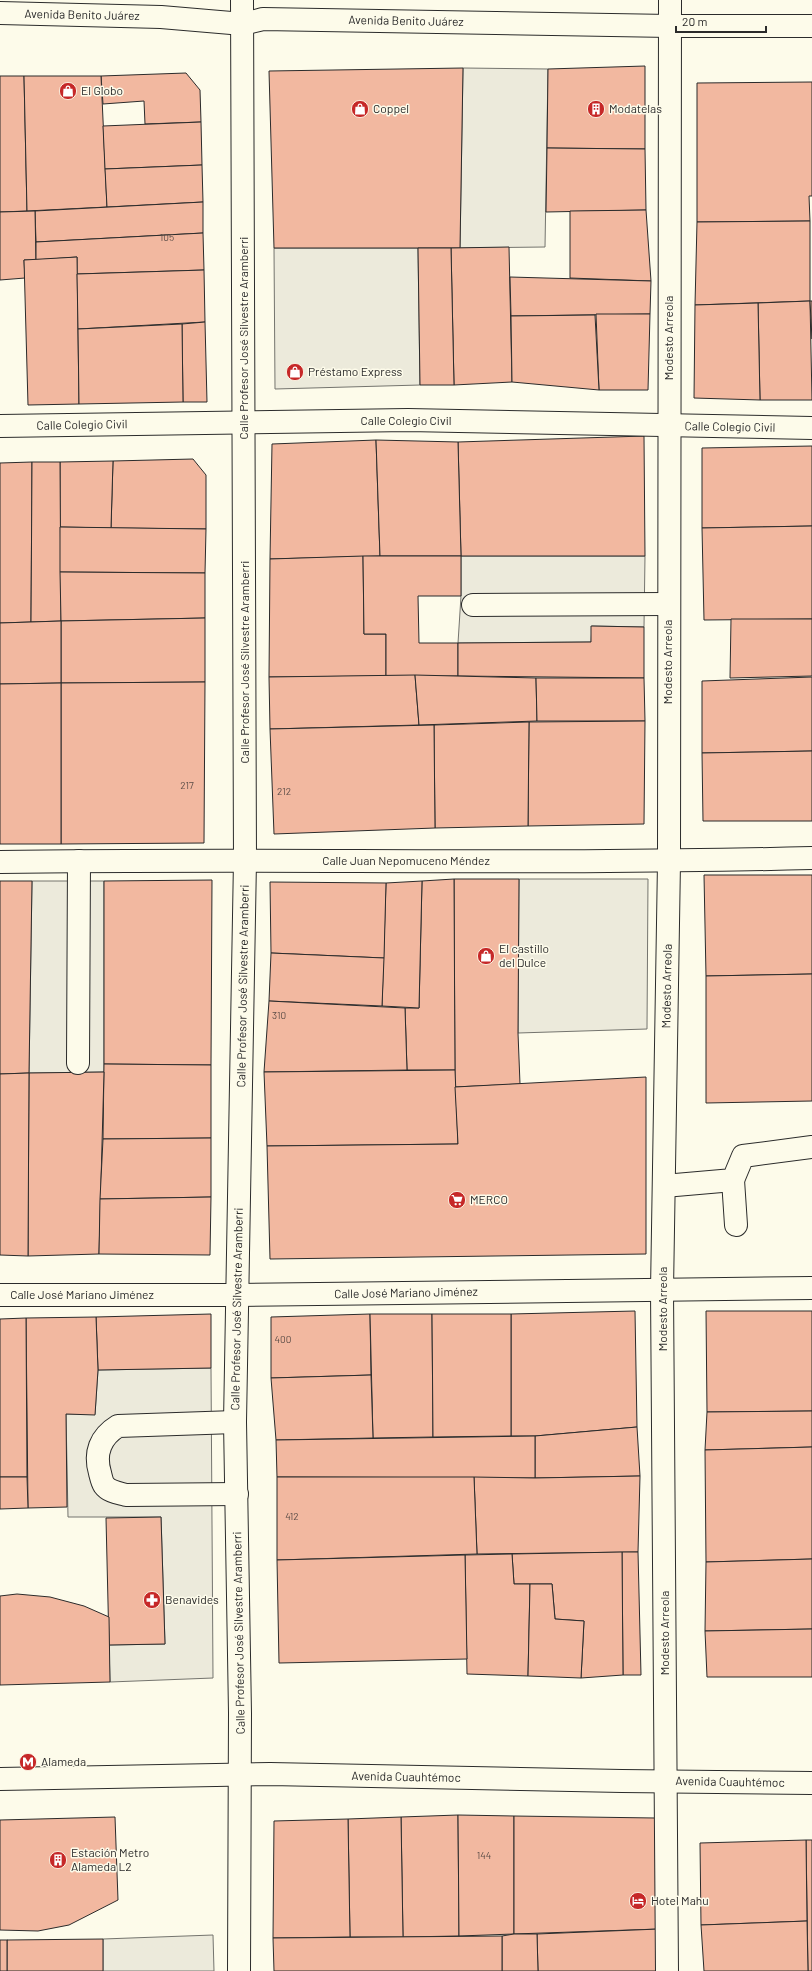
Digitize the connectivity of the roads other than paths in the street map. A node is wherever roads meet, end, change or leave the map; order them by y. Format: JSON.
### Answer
{"nodes":[{"id":1,"x":242,"y":0,"type":"edge"},
{"id":2,"x":670,"y":0,"type":"edge"},
{"id":3,"x":0,"y":13,"type":"edge"},
{"id":4,"x":243,"y":24,"type":"junction"},
{"id":5,"x":670,"y":26,"type":"junction"},
{"id":6,"x":812,"y":26,"type":"edge"},
{"id":7,"x":245,"y":423,"type":"junction"},
{"id":8,"x":0,"y":426,"type":"edge"},
{"id":9,"x":669,"y":427,"type":"junction"},
{"id":10,"x":812,"y":428,"type":"edge"},
{"id":11,"x":668,"y":604,"type":"junction"},
{"id":12,"x":473,"y":605,"type":"dead end"},
{"id":13,"x":812,"y":858,"type":"edge"},
{"id":14,"x":245,"y":860,"type":"junction"},
{"id":15,"x":78,"y":861,"type":"junction"},
{"id":16,"x":0,"y":862,"type":"edge"},
{"id":17,"x":668,"y":862,"type":"junction"},
{"id":18,"x":78,"y":1063,"type":"dead end"},
{"id":19,"x":812,"y":1147,"type":"edge"},
{"id":20,"x":733,"y":1180,"type":"junction"},
{"id":21,"x":664,"y":1186,"type":"junction"},
{"id":22,"x":736,"y":1225,"type":"dead end"},
{"id":23,"x":812,"y":1288,"type":"edge"},
{"id":24,"x":662,"y":1290,"type":"junction"},
{"id":25,"x":0,"y":1295,"type":"edge"},
{"id":26,"x":238,"y":1295,"type":"junction"},
{"id":27,"x":235,"y":1422,"type":"junction"},
{"id":28,"x":237,"y":1494,"type":"junction"},
{"id":29,"x":241,"y":1776,"type":"junction"},
{"id":30,"x":0,"y":1778,"type":"edge"},
{"id":31,"x":666,"y":1781,"type":"junction"},
{"id":32,"x":812,"y":1783,"type":"edge"},
{"id":33,"x":239,"y":1971,"type":"edge"},
{"id":34,"x":667,"y":1971,"type":"edge"}],
"edges":[{"from":1,"to":4,"type":"main road","name":"Calle Profesor José Silvestre Aramberri"},
{"from":2,"to":5,"type":"main road","name":"Modesto Arreola"},
{"from":3,"to":4,"type":"main road","name":"Avenida Benito Juárez"},
{"from":4,"to":5,"type":"main road","name":"Avenida Benito Juárez"},
{"from":4,"to":7,"type":"main road","name":"Calle Profesor José Silvestre Aramberri"},
{"from":5,"to":6,"type":"main road","name":"Avenida Benito Juárez"},
{"from":5,"to":9,"type":"main road","name":"Modesto Arreola"},
{"from":7,"to":8,"type":"main road","name":"Calle Colegio Civil"},
{"from":7,"to":9,"type":"main road","name":"Calle Colegio Civil"},
{"from":7,"to":14,"type":"main road","name":"Calle Profesor José Silvestre Aramberri"},
{"from":9,"to":10,"type":"main road","name":"Calle Colegio Civil"},
{"from":9,"to":11,"type":"main road","name":"Modesto Arreola"},
{"from":11,"to":12,"type":"main road"},
{"from":11,"to":17,"type":"main road","name":"Modesto Arreola"},
{"from":13,"to":17,"type":"main road","name":"Calle Juan Nepomuceno Méndez"},
{"from":14,"to":15,"type":"main road","name":"Calle Juan Nepomuceno Méndez"},
{"from":14,"to":17,"type":"main road","name":"Calle Juan Nepomuceno Méndez"},
{"from":14,"to":26,"type":"main road","name":"Calle Profesor José Silvestre Aramberri"},
{"from":15,"to":16,"type":"main road","name":"Calle Juan Nepomuceno Méndez"},
{"from":15,"to":18,"type":"main road"},
{"from":17,"to":21,"type":"main road","name":"Modesto Arreola"},
{"from":19,"to":20,"type":"main road"},
{"from":20,"to":21,"type":"main road"},
{"from":20,"to":22,"type":"main road"},
{"from":21,"to":24,"type":"main road","name":"Modesto Arreola"},
{"from":23,"to":24,"type":"main road","name":"Calle José Mariano Jiménez"},
{"from":24,"to":26,"type":"main road","name":"Calle José Mariano Jiménez"},
{"from":24,"to":31,"type":"main road","name":"Modesto Arreola"},
{"from":25,"to":26,"type":"main road","name":"Calle José Mariano Jiménez"},
{"from":26,"to":27,"type":"main road","name":"Calle Profesor José Silvestre Aramberri"},
{"from":27,"to":28,"type":"main road","name":"Calle Profesor José Silvestre Aramberri"},
{"from":27,"to":28,"type":"main road"},
{"from":28,"to":29,"type":"main road","name":"Calle Profesor José Silvestre Aramberri"},
{"from":29,"to":30,"type":"main road","name":"Avenida Cuauhtémoc"},
{"from":29,"to":31,"type":"main road","name":"Avenida Cuauhtémoc"},
{"from":29,"to":33,"type":"main road","name":"Calle Profesor José Silvestre Aramberri"},
{"from":31,"to":32,"type":"main road","name":"Avenida Cuauhtémoc"},
{"from":31,"to":34,"type":"main road","name":"Modesto Arreola"}]}
